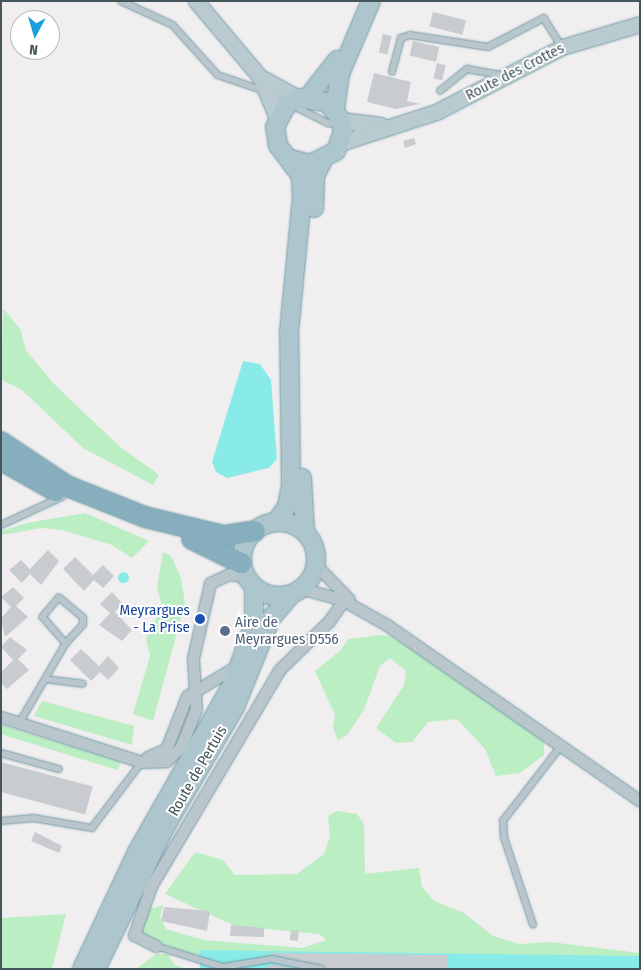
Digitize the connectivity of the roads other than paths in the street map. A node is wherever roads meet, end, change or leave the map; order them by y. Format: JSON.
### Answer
{"nodes":[{"id":1,"x":122,"y":1,"type":"edge"},
{"id":2,"x":196,"y":1,"type":"edge"},
{"id":3,"x":364,"y":1,"type":"edge"},
{"id":4,"x":371,"y":1,"type":"edge"},
{"id":5,"x":640,"y":24,"type":"edge"},
{"id":6,"x":562,"y":47,"type":"junction"},
{"id":7,"x":392,"y":72,"type":"dead end"},
{"id":8,"x":260,"y":77,"type":"junction"},
{"id":9,"x":504,"y":77,"type":"junction"},
{"id":10,"x":440,"y":91,"type":"dead end"},
{"id":11,"x":271,"y":94,"type":"junction"},
{"id":12,"x":298,"y":100,"type":"junction"},
{"id":13,"x":277,"y":118,"type":"junction"},
{"id":14,"x":340,"y":125,"type":"junction"},
{"id":15,"x":392,"y":125,"type":"junction"},
{"id":16,"x":291,"y":159,"type":"junction"},
{"id":17,"x":322,"y":162,"type":"junction"},
{"id":18,"x":1,"y":430,"type":"edge"},
{"id":19,"x":1,"y":442,"type":"edge"},
{"id":20,"x":1,"y":450,"type":"edge"},
{"id":21,"x":1,"y":460,"type":"edge"},
{"id":22,"x":1,"y":472,"type":"edge"},
{"id":23,"x":40,"y":476,"type":"junction"},
{"id":24,"x":63,"y":495,"type":"junction"},
{"id":25,"x":276,"y":522,"type":"junction"},
{"id":26,"x":1,"y":525,"type":"edge"},
{"id":27,"x":255,"y":530,"type":"junction"},
{"id":28,"x":305,"y":532,"type":"junction"},
{"id":29,"x":316,"y":565,"type":"junction"},
{"id":30,"x":247,"y":576,"type":"junction"},
{"id":31,"x":296,"y":592,"type":"junction"},
{"id":32,"x":343,"y":601,"type":"junction"},
{"id":33,"x":368,"y":614,"type":"junction"},
{"id":34,"x":66,"y":643,"type":"junction"},
{"id":35,"x":242,"y":663,"type":"junction"},
{"id":36,"x":45,"y":679,"type":"junction"},
{"id":37,"x":83,"y":684,"type":"dead end"},
{"id":38,"x":196,"y":687,"type":"junction"},
{"id":39,"x":1,"y":717,"type":"edge"},
{"id":40,"x":20,"y":722,"type":"junction"},
{"id":41,"x":562,"y":745,"type":"junction"},
{"id":42,"x":1,"y":753,"type":"edge"},
{"id":43,"x":121,"y":754,"type":"junction"},
{"id":44,"x":142,"y":762,"type":"junction"},
{"id":45,"x":59,"y":770,"type":"dead end"},
{"id":46,"x":640,"y":800,"type":"edge"},
{"id":47,"x":1,"y":821,"type":"edge"},
{"id":48,"x":533,"y":925,"type":"dead end"},
{"id":49,"x":99,"y":946,"type":"junction"},
{"id":50,"x":156,"y":946,"type":"joint"},
{"id":51,"x":198,"y":960,"type":"junction"},
{"id":52,"x":82,"y":969,"type":"edge"},
{"id":53,"x":96,"y":969,"type":"edge"},
{"id":54,"x":206,"y":969,"type":"edge"},
{"id":55,"x":321,"y":969,"type":"edge"}],
"edges":[{"from":1,"to":11,"type":"lane"},
{"from":2,"to":8,"type":"main road"},
{"from":3,"to":12,"type":"main road"},
{"from":4,"to":14,"type":"main road"},
{"from":5,"to":6,"type":"main road","name":"Route des Crottes"},
{"from":6,"to":7,"type":"lane"},
{"from":6,"to":9,"type":"main road","name":"Route des Crottes"},
{"from":8,"to":11,"type":"main road"},
{"from":8,"to":12,"type":"main road"},
{"from":9,"to":10,"type":"lane"},
{"from":9,"to":15,"type":"main road","name":"Route des Crottes"},
{"from":11,"to":12,"type":"lane"},
{"from":11,"to":13,"type":"main road"},
{"from":12,"to":13,"type":"main road"},
{"from":12,"to":14,"type":"main road"},
{"from":13,"to":16,"type":"main road"},
{"from":14,"to":15,"type":"main road"},
{"from":14,"to":15,"type":"main road","name":"Route des Crottes"},
{"from":14,"to":17,"type":"main road"},
{"from":16,"to":17,"type":"main road"},
{"from":16,"to":25,"type":"main road"},
{"from":17,"to":28,"type":"main road"},
{"from":18,"to":23,"type":"highway"},
{"from":19,"to":23,"type":"highway"},
{"from":20,"to":23,"type":"highway"},
{"from":21,"to":23,"type":"highway"},
{"from":22,"to":24,"type":"highway"},
{"from":23,"to":24,"type":"highway"},
{"from":23,"to":27,"type":"highway"},
{"from":24,"to":26,"type":"lane"},
{"from":24,"to":30,"type":"highway"},
{"from":25,"to":27,"type":"main road"},
{"from":25,"to":28,"type":"main road"},
{"from":27,"to":30,"type":"main road"},
{"from":28,"to":29,"type":"main road"},
{"from":29,"to":31,"type":"main road"},
{"from":29,"to":33,"type":"street"},
{"from":30,"to":31,"type":"main road"},
{"from":30,"to":35,"type":"main road","name":"Route de Pertuis"},
{"from":30,"to":38,"type":"street"},
{"from":31,"to":32,"type":"street"},
{"from":31,"to":49,"type":"main road","name":"Route de Pertuis"},
{"from":32,"to":33,"type":"street"},
{"from":32,"to":50,"type":"street"},
{"from":33,"to":41,"type":"street"},
{"from":34,"to":34,"type":"lane"},
{"from":34,"to":36,"type":"lane"},
{"from":35,"to":38,"type":"street"},
{"from":35,"to":49,"type":"main road","name":"Route de Pertuis"},
{"from":36,"to":37,"type":"lane"},
{"from":36,"to":40,"type":"lane"},
{"from":38,"to":43,"type":"street"},
{"from":38,"to":44,"type":"street"},
{"from":39,"to":40,"type":"street"},
{"from":40,"to":43,"type":"street"},
{"from":41,"to":46,"type":"street"},
{"from":41,"to":48,"type":"lane"},
{"from":42,"to":45,"type":"lane"},
{"from":43,"to":44,"type":"street"},
{"from":44,"to":47,"type":"lane"},
{"from":49,"to":52,"type":"main road"},
{"from":49,"to":53,"type":"main road"},
{"from":50,"to":51,"type":"lane"},
{"from":51,"to":54,"type":"lane"},
{"from":51,"to":55,"type":"lane"}]}
